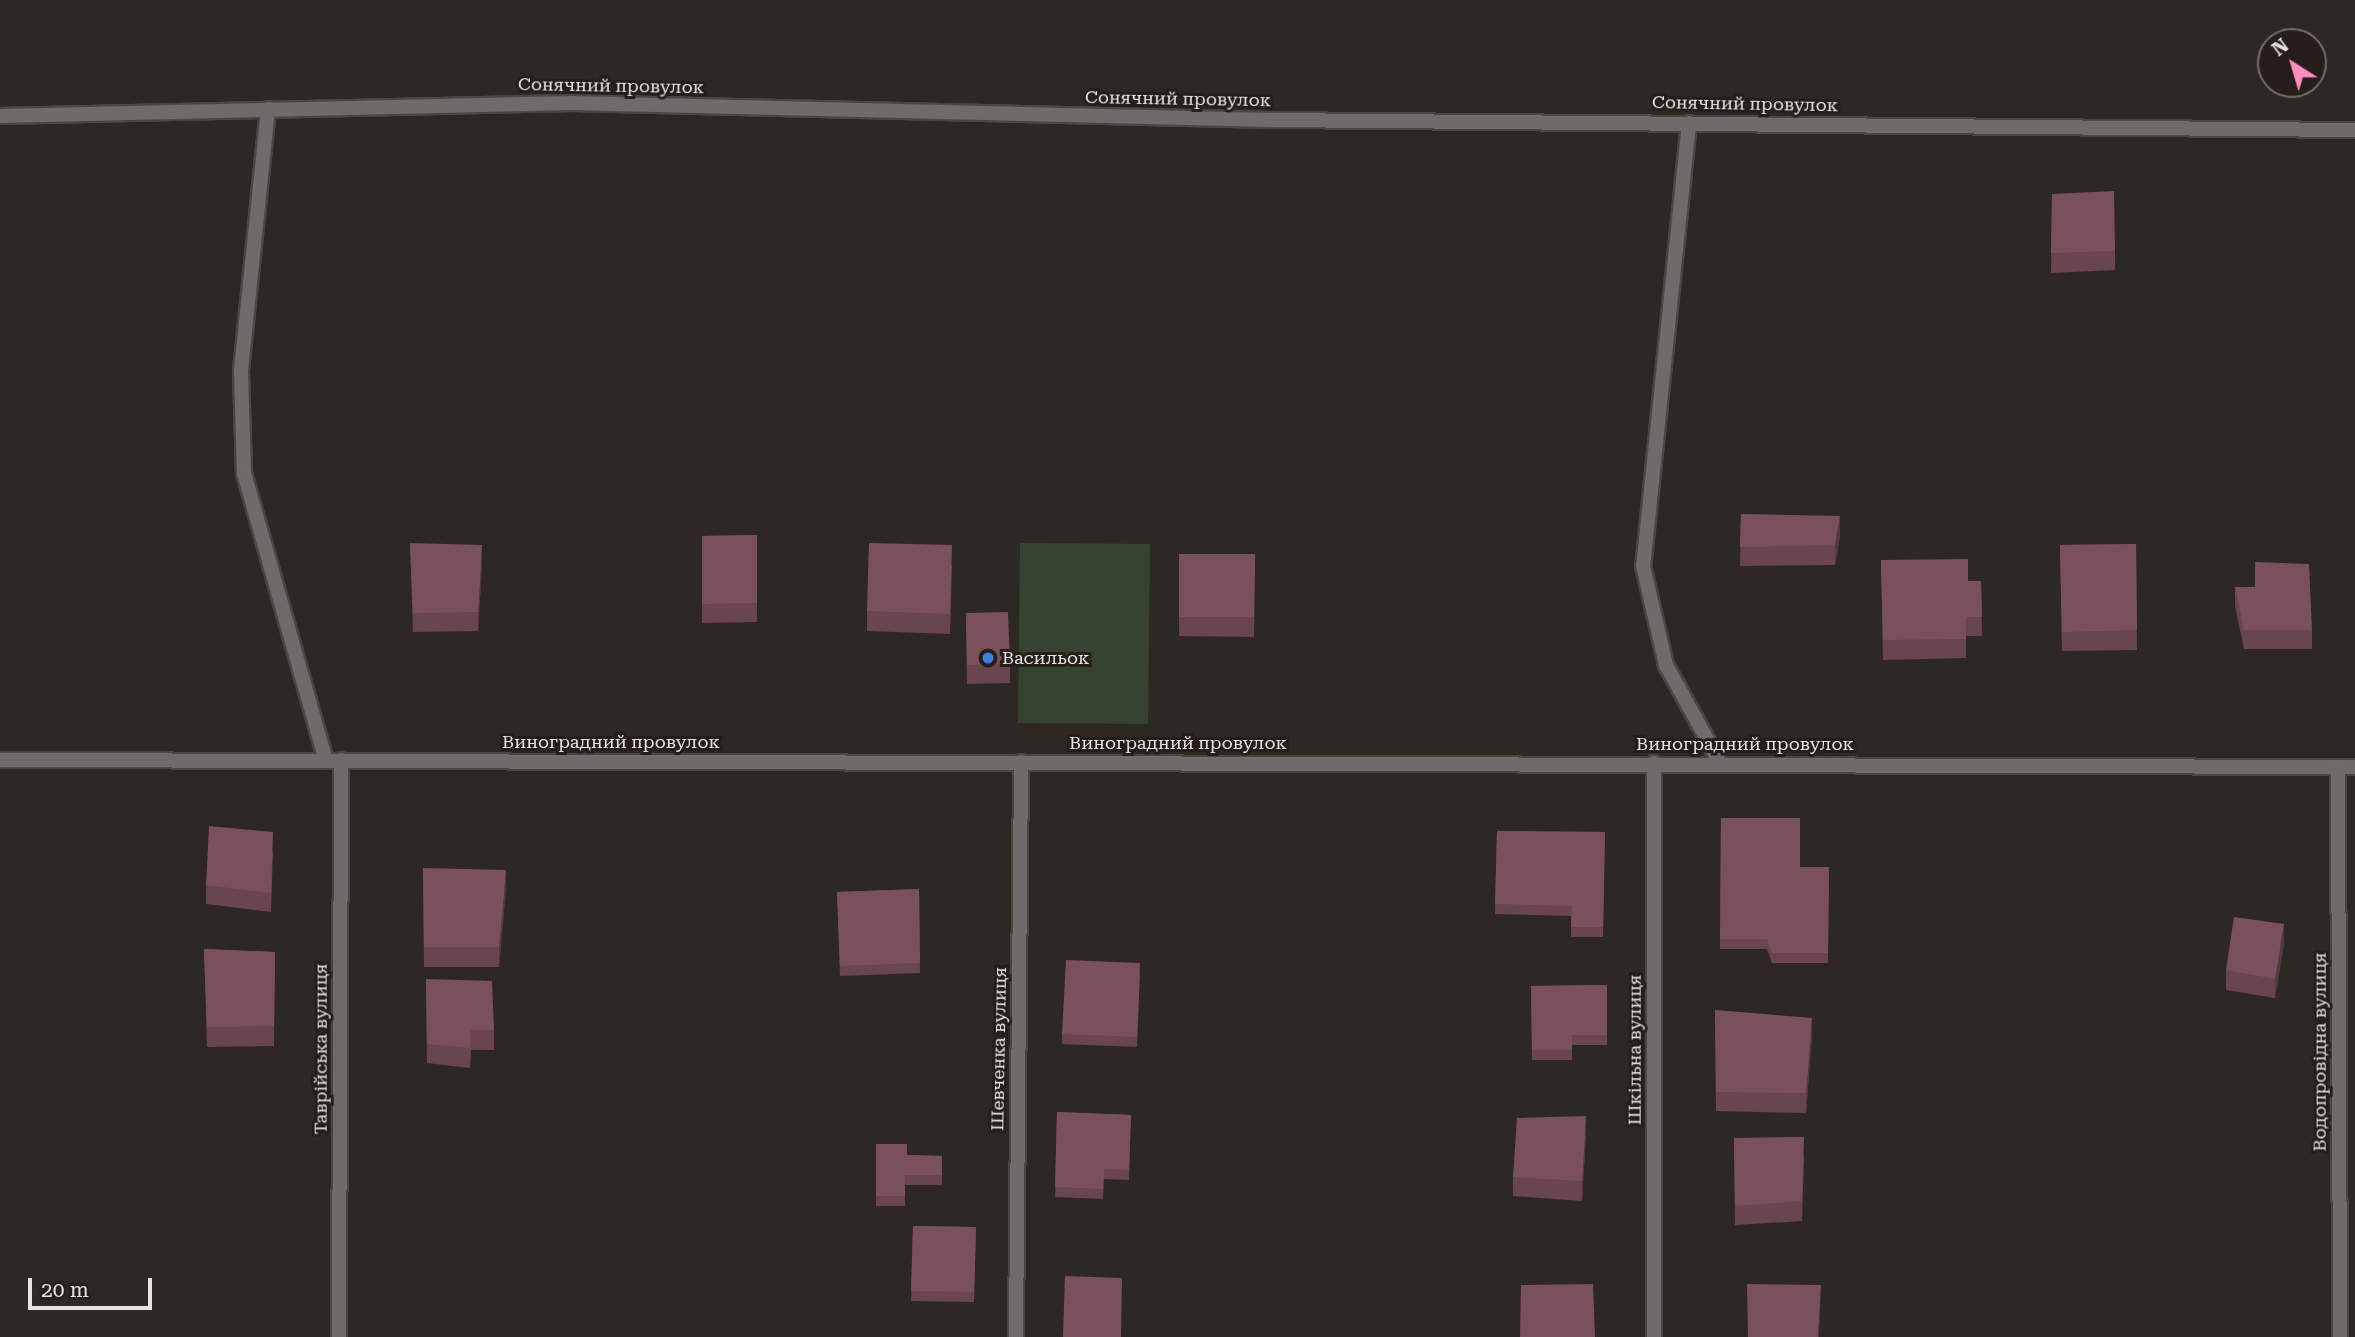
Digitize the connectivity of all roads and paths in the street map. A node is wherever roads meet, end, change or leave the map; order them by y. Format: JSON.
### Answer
{"nodes":[{"id":1,"x":268,"y":109,"type":"junction"},
{"id":2,"x":0,"y":116,"type":"edge"},
{"id":3,"x":1689,"y":123,"type":"junction"},
{"id":4,"x":2355,"y":130,"type":"edge"},
{"id":5,"x":0,"y":760,"type":"edge"},
{"id":6,"x":333,"y":760,"type":"junction"},
{"id":7,"x":1021,"y":762,"type":"junction"},
{"id":8,"x":1654,"y":763,"type":"junction"},
{"id":9,"x":1720,"y":763,"type":"junction"},
{"id":10,"x":2338,"y":767,"type":"junction"},
{"id":11,"x":2355,"y":767,"type":"edge"},
{"id":12,"x":339,"y":1337,"type":"edge"},
{"id":13,"x":1016,"y":1337,"type":"edge"},
{"id":14,"x":1654,"y":1337,"type":"edge"},
{"id":15,"x":2340,"y":1337,"type":"edge"}],
"edges":[{"from":1,"to":2,"type":"street","name":"Сонячний провулок"},
{"from":1,"to":3,"type":"street","name":"Сонячний провулок"},
{"from":1,"to":6,"type":"street","name":"Таврійська вулиця"},
{"from":3,"to":4,"type":"street","name":"Сонячний провулок"},
{"from":3,"to":9,"type":"street"},
{"from":5,"to":6,"type":"street","name":"Виноградний провулок"},
{"from":6,"to":7,"type":"street","name":"Виноградний провулок"},
{"from":6,"to":12,"type":"street","name":"Таврійська вулиця"},
{"from":7,"to":8,"type":"street","name":"Виноградний провулок"},
{"from":7,"to":13,"type":"street","name":"Шевченка вулиця"},
{"from":8,"to":9,"type":"street","name":"Виноградний провулок"},
{"from":8,"to":14,"type":"street","name":"Шкільна вулиця"},
{"from":9,"to":10,"type":"street","name":"Виноградний провулок"},
{"from":10,"to":11,"type":"street","name":"Виноградний провулок"},
{"from":10,"to":15,"type":"street","name":"Водопровідна вулиця"}]}
